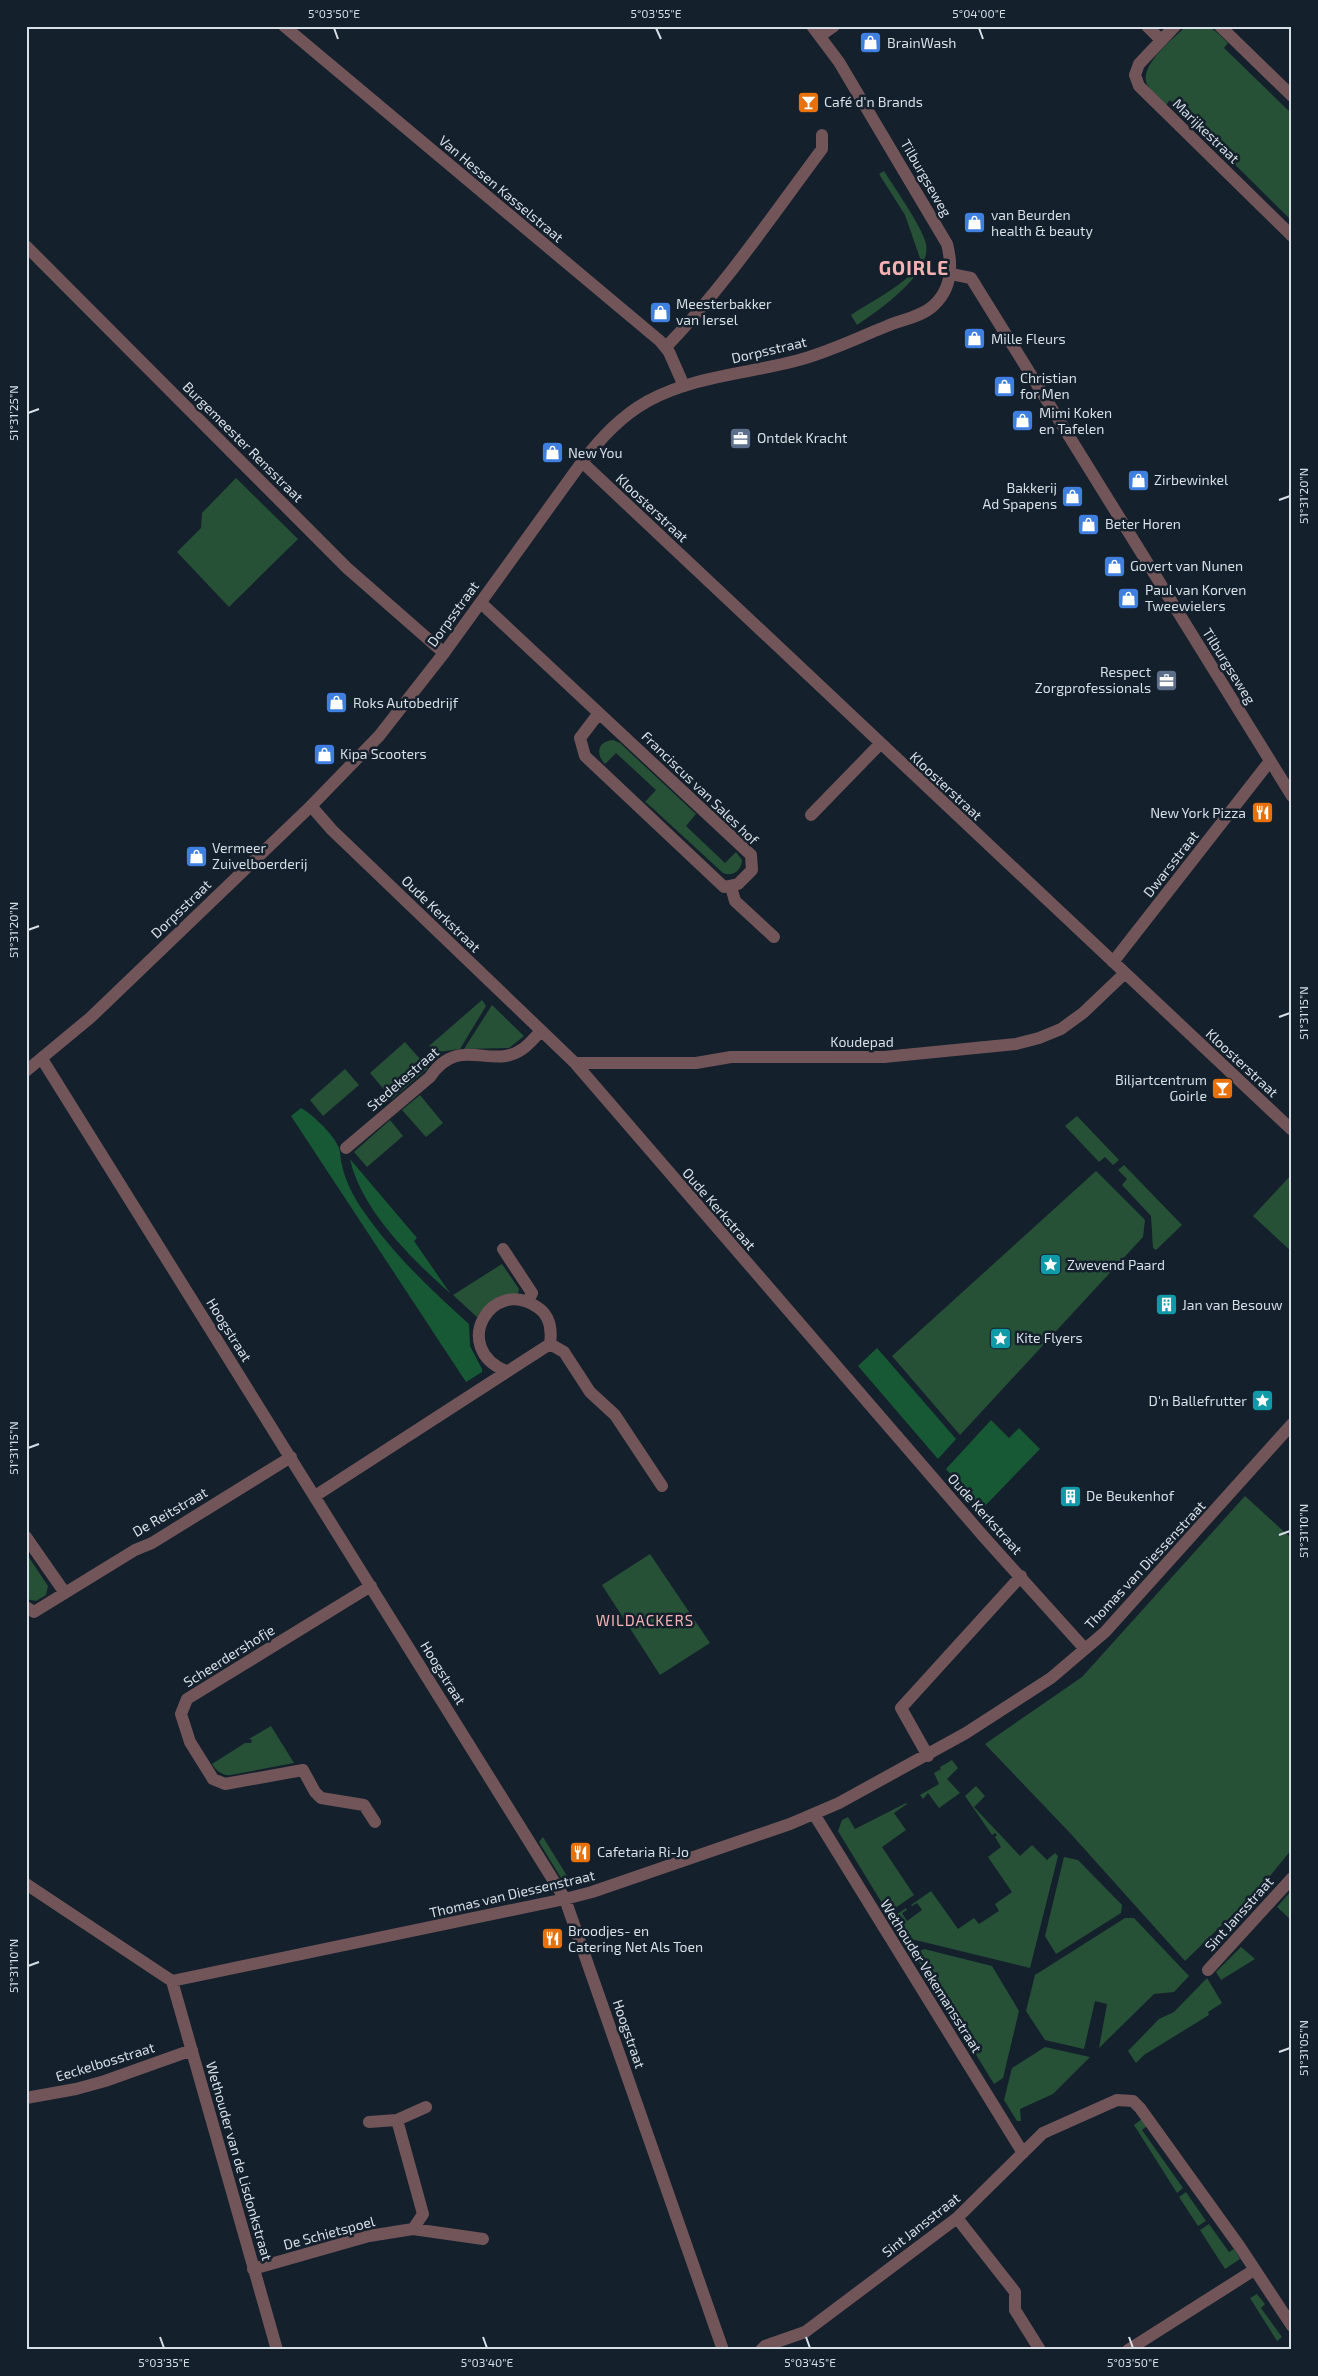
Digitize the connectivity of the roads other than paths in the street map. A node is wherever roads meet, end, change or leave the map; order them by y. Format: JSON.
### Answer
{"nodes":[{"id":1,"x":284,"y":26,"type":"edge"},
{"id":2,"x":834,"y":26,"type":"edge"},
{"id":3,"x":1147,"y":26,"type":"edge"},
{"id":4,"x":1175,"y":26,"type":"edge"},
{"id":5,"x":1220,"y":26,"type":"edge"},
{"id":6,"x":817,"y":31,"type":"edge"},
{"id":7,"x":1161,"y":40,"type":"junction"},
{"id":8,"x":1292,"y":96,"type":"edge"},
{"id":9,"x":822,"y":135,"type":"dead end"},
{"id":10,"x":1292,"y":236,"type":"edge"},
{"id":11,"x":26,"y":246,"type":"edge"},
{"id":12,"x":951,"y":274,"type":"junction"},
{"id":13,"x":666,"y":347,"type":"junction"},
{"id":14,"x":684,"y":386,"type":"junction"},
{"id":15,"x":582,"y":462,"type":"junction"},
{"id":16,"x":481,"y":603,"type":"junction"},
{"id":17,"x":444,"y":653,"type":"junction"},
{"id":18,"x":599,"y":713,"type":"junction"},
{"id":19,"x":880,"y":744,"type":"junction"},
{"id":20,"x":1270,"y":761,"type":"junction"},
{"id":21,"x":1292,"y":796,"type":"edge"},
{"id":22,"x":311,"y":806,"type":"junction"},
{"id":23,"x":811,"y":815,"type":"dead end"},
{"id":24,"x":731,"y":887,"type":"junction"},
{"id":25,"x":774,"y":937,"type":"dead end"},
{"id":26,"x":1113,"y":962,"type":"junction"},
{"id":27,"x":1125,"y":973,"type":"junction"},
{"id":28,"x":541,"y":1031,"type":"junction"},
{"id":29,"x":42,"y":1059,"type":"junction"},
{"id":30,"x":575,"y":1063,"type":"junction"},
{"id":31,"x":26,"y":1070,"type":"edge"},
{"id":32,"x":1292,"y":1130,"type":"edge"},
{"id":33,"x":346,"y":1148,"type":"dead end"},
{"id":34,"x":503,"y":1249,"type":"dead end"},
{"id":35,"x":528,"y":1301,"type":"junction"},
{"id":36,"x":550,"y":1344,"type":"junction"},
{"id":37,"x":506,"y":1371,"type":"junction"},
{"id":38,"x":1292,"y":1424,"type":"edge"},
{"id":39,"x":290,"y":1457,"type":"junction"},
{"id":40,"x":662,"y":1486,"type":"dead end"},
{"id":41,"x":315,"y":1496,"type":"junction"},
{"id":42,"x":26,"y":1538,"type":"edge"},
{"id":43,"x":1021,"y":1576,"type":"junction"},
{"id":44,"x":371,"y":1586,"type":"junction"},
{"id":45,"x":65,"y":1593,"type":"junction"},
{"id":46,"x":26,"y":1607,"type":"edge"},
{"id":47,"x":1085,"y":1649,"type":"junction"},
{"id":48,"x":928,"y":1756,"type":"junction"},
{"id":49,"x":814,"y":1814,"type":"junction"},
{"id":50,"x":375,"y":1822,"type":"dead end"},
{"id":51,"x":1292,"y":1878,"type":"edge"},
{"id":52,"x":26,"y":1884,"type":"edge"},
{"id":53,"x":565,"y":1899,"type":"junction"},
{"id":54,"x":1208,"y":1970,"type":"dead end"},
{"id":55,"x":172,"y":1981,"type":"junction"},
{"id":56,"x":192,"y":2050,"type":"junction"},
{"id":57,"x":26,"y":2098,"type":"edge"},
{"id":58,"x":426,"y":2107,"type":"dead end"},
{"id":59,"x":398,"y":2120,"type":"junction"},
{"id":60,"x":369,"y":2122,"type":"dead end"},
{"id":61,"x":1023,"y":2153,"type":"junction"},
{"id":62,"x":957,"y":2218,"type":"junction"},
{"id":63,"x":413,"y":2229,"type":"junction"},
{"id":64,"x":483,"y":2239,"type":"dead end"},
{"id":65,"x":1252,"y":2266,"type":"junction"},
{"id":66,"x":253,"y":2269,"type":"junction"},
{"id":67,"x":1292,"y":2326,"type":"edge"},
{"id":68,"x":277,"y":2350,"type":"edge"},
{"id":69,"x":723,"y":2350,"type":"edge"},
{"id":70,"x":761,"y":2350,"type":"edge"},
{"id":71,"x":1040,"y":2350,"type":"edge"},
{"id":72,"x":1128,"y":2350,"type":"edge"}],
"edges":[{"from":1,"to":13,"type":"street","name":"Van Hessen Kasselstraat"},
{"from":2,"to":6,"type":"street"},
{"from":3,"to":7,"type":"street"},
{"from":4,"to":7,"type":"street","name":"Marijkestraat"},
{"from":5,"to":8,"type":"street"},
{"from":6,"to":12,"type":"street","name":"Tilburgseweg"},
{"from":7,"to":10,"type":"street","name":"Marijkestraat"},
{"from":9,"to":13,"type":"street"},
{"from":11,"to":17,"type":"street","name":"Burgemeester Rensstraat"},
{"from":12,"to":14,"type":"street","name":"Dorpsstraat"},
{"from":12,"to":20,"type":"street","name":"Tilburgseweg"},
{"from":13,"to":14,"type":"street","name":"Van Hessen Kasselstraat"},
{"from":14,"to":15,"type":"street","name":"Dorpsstraat"},
{"from":15,"to":16,"type":"street","name":"Dorpsstraat"},
{"from":15,"to":19,"type":"street","name":"Kloosterstraat"},
{"from":16,"to":17,"type":"street","name":"Dorpsstraat"},
{"from":16,"to":18,"type":"street","name":"Franciscus van Sales hof"},
{"from":17,"to":22,"type":"street","name":"Dorpsstraat"},
{"from":18,"to":24,"type":"street"},
{"from":18,"to":24,"type":"street","name":"Franciscus van Sales hof"},
{"from":19,"to":23,"type":"street"},
{"from":19,"to":26,"type":"street","name":"Kloosterstraat"},
{"from":20,"to":21,"type":"street","name":"Tilburgseweg"},
{"from":20,"to":26,"type":"street","name":"Dwarsstraat"},
{"from":22,"to":28,"type":"street","name":"Oude Kerkstraat"},
{"from":22,"to":29,"type":"street","name":"Dorpsstraat"},
{"from":24,"to":25,"type":"street"},
{"from":26,"to":27,"type":"street","name":"Kloosterstraat"},
{"from":27,"to":30,"type":"street","name":"Koudepad"},
{"from":27,"to":32,"type":"street","name":"Kloosterstraat"},
{"from":28,"to":30,"type":"street","name":"Oude Kerkstraat"},
{"from":28,"to":33,"type":"street","name":"Stedekestraat"},
{"from":29,"to":31,"type":"street","name":"Dorpsstraat"},
{"from":29,"to":39,"type":"street","name":"Hoogstraat"},
{"from":30,"to":43,"type":"street","name":"Oude Kerkstraat"},
{"from":34,"to":35,"type":"street"},
{"from":35,"to":36,"type":"street"},
{"from":35,"to":37,"type":"street"},
{"from":36,"to":37,"type":"street"},
{"from":36,"to":40,"type":"street"},
{"from":37,"to":41,"type":"street"},
{"from":38,"to":47,"type":"street","name":"Thomas van Diessenstraat"},
{"from":39,"to":41,"type":"street","name":"Hoogstraat"},
{"from":39,"to":45,"type":"street","name":"De Reitstraat"},
{"from":41,"to":44,"type":"street","name":"Hoogstraat"},
{"from":42,"to":45,"type":"street"},
{"from":43,"to":47,"type":"street","name":"Oude Kerkstraat"},
{"from":43,"to":48,"type":"street"},
{"from":44,"to":50,"type":"street","name":"Scheerdershofje"},
{"from":44,"to":53,"type":"street","name":"Hoogstraat"},
{"from":45,"to":46,"type":"street","name":"De Reitstraat"},
{"from":47,"to":48,"type":"street","name":"Thomas van Diessenstraat"},
{"from":48,"to":49,"type":"street","name":"Thomas van Diessenstraat"},
{"from":49,"to":53,"type":"street","name":"Thomas van Diessenstraat"},
{"from":49,"to":61,"type":"street","name":"Wethouder Vekemansstraat"},
{"from":51,"to":54,"type":"street","name":"Sint Jansstraat"},
{"from":52,"to":55,"type":"street"},
{"from":53,"to":55,"type":"street","name":"Thomas van Diessenstraat"},
{"from":53,"to":69,"type":"street","name":"Hoogstraat"},
{"from":55,"to":56,"type":"street","name":"Wethouder van de Lisdonkstraat"},
{"from":56,"to":57,"type":"street","name":"Eeckelbosstraat"},
{"from":56,"to":66,"type":"street","name":"Wethouder van de Lisdonkstraat"},
{"from":58,"to":59,"type":"street"},
{"from":59,"to":60,"type":"street"},
{"from":59,"to":63,"type":"street"},
{"from":61,"to":62,"type":"street","name":"Sint Jansstraat"},
{"from":61,"to":65,"type":"street","name":"Sint Jansstraat"},
{"from":62,"to":70,"type":"street","name":"Sint Jansstraat"},
{"from":62,"to":71,"type":"street"},
{"from":63,"to":64,"type":"street","name":"De Schietspoel"},
{"from":63,"to":66,"type":"street","name":"De Schietspoel"},
{"from":65,"to":67,"type":"street"},
{"from":65,"to":72,"type":"street"},
{"from":66,"to":68,"type":"street","name":"Wethouder van de Lisdonkstraat"}]}
